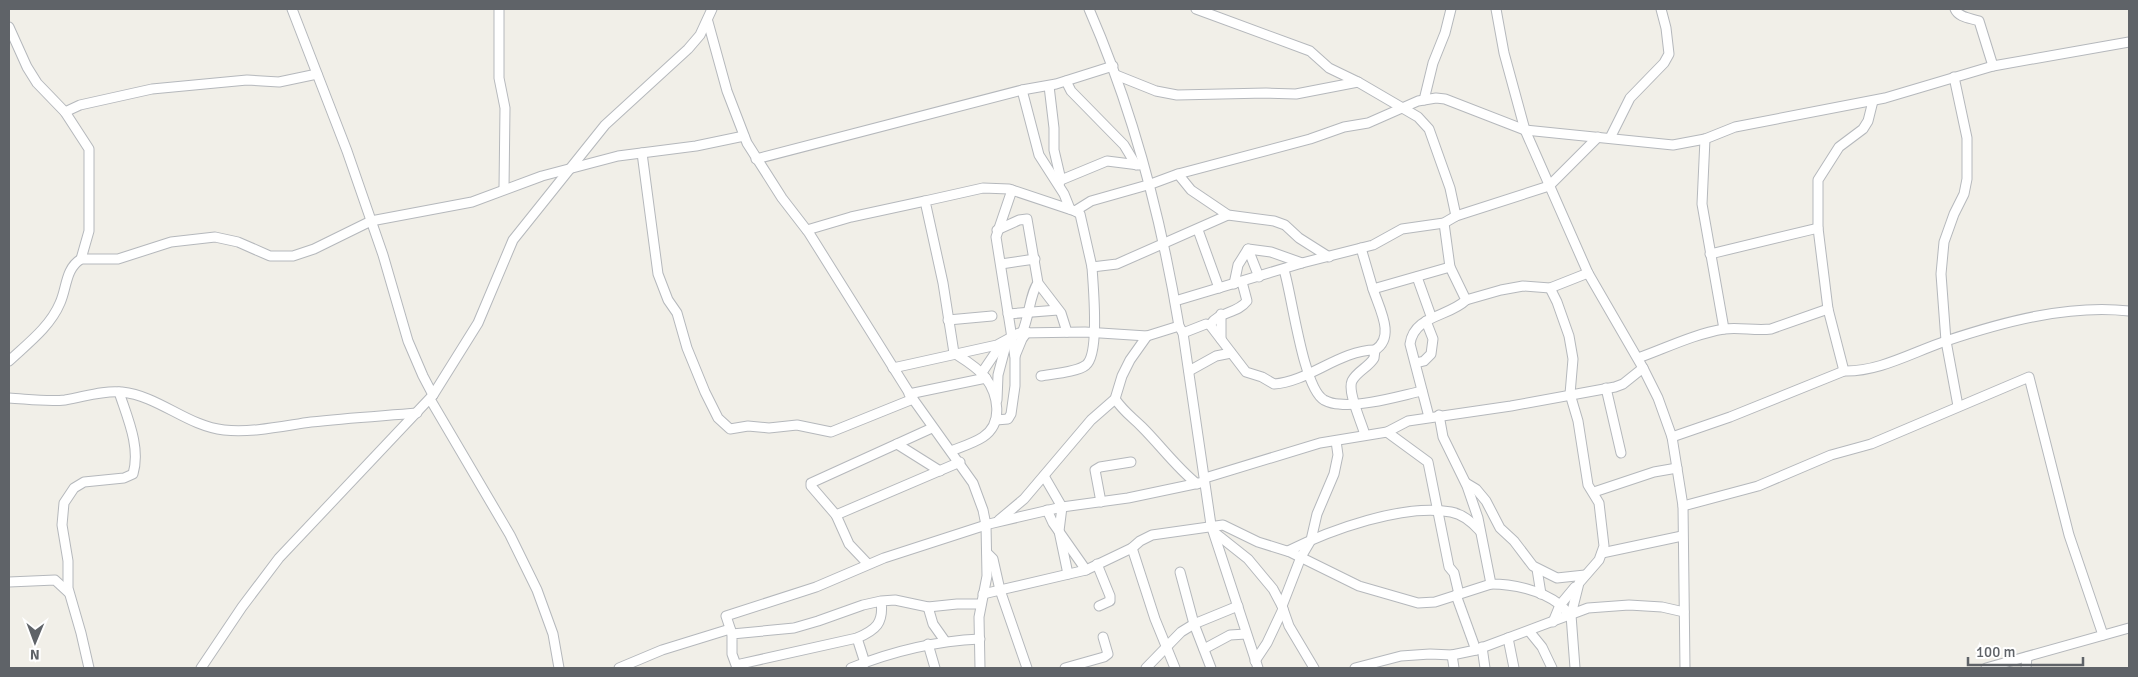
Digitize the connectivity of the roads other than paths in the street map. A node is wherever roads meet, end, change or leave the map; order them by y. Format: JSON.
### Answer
{"nodes":[{"id":1,"x":292,"y":9,"type":"edge"},
{"id":2,"x":499,"y":9,"type":"edge"},
{"id":3,"x":712,"y":9,"type":"edge"},
{"id":4,"x":1089,"y":9,"type":"edge"},
{"id":5,"x":1196,"y":9,"type":"edge"},
{"id":6,"x":1451,"y":9,"type":"edge"},
{"id":7,"x":1496,"y":9,"type":"edge"},
{"id":8,"x":1660,"y":9,"type":"edge"},
{"id":9,"x":1955,"y":9,"type":"edge"},
{"id":10,"x":708,"y":22,"type":"junction"},
{"id":11,"x":9,"y":27,"type":"edge"},
{"id":12,"x":2129,"y":42,"type":"edge"},
{"id":13,"x":1114,"y":66,"type":"junction"},
{"id":14,"x":1993,"y":66,"type":"junction"},
{"id":15,"x":317,"y":74,"type":"junction"},
{"id":16,"x":1116,"y":75,"type":"junction"},
{"id":17,"x":1954,"y":77,"type":"junction"},
{"id":18,"x":1066,"y":81,"type":"junction"},
{"id":19,"x":1358,"y":82,"type":"junction"},
{"id":20,"x":1049,"y":86,"type":"junction"},
{"id":21,"x":1022,"y":90,"type":"junction"},
{"id":22,"x":1424,"y":100,"type":"junction"},
{"id":23,"x":1873,"y":101,"type":"junction"},
{"id":24,"x":1402,"y":108,"type":"junction"},
{"id":25,"x":65,"y":112,"type":"junction"},
{"id":26,"x":1525,"y":130,"type":"junction"},
{"id":27,"x":744,"y":136,"type":"junction"},
{"id":28,"x":1598,"y":137,"type":"junction"},
{"id":29,"x":1610,"y":138,"type":"junction"},
{"id":30,"x":1705,"y":139,"type":"junction"},
{"id":31,"x":642,"y":153,"type":"junction"},
{"id":32,"x":756,"y":160,"type":"junction"},
{"id":33,"x":1140,"y":166,"type":"junction"},
{"id":34,"x":569,"y":168,"type":"junction"},
{"id":35,"x":1178,"y":174,"type":"junction"},
{"id":36,"x":1060,"y":182,"type":"junction"},
{"id":37,"x":1151,"y":184,"type":"junction"},
{"id":38,"x":1549,"y":186,"type":"junction"},
{"id":39,"x":504,"y":188,"type":"junction"},
{"id":40,"x":1012,"y":190,"type":"junction"},
{"id":41,"x":925,"y":201,"type":"junction"},
{"id":42,"x":1073,"y":210,"type":"junction"},
{"id":43,"x":1228,"y":215,"type":"junction"},
{"id":44,"x":1456,"y":216,"type":"junction"},
{"id":45,"x":371,"y":221,"type":"junction"},
{"id":46,"x":1444,"y":223,"type":"junction"},
{"id":47,"x":1818,"y":228,"type":"junction"},
{"id":48,"x":807,"y":230,"type":"junction"},
{"id":49,"x":997,"y":230,"type":"junction"},
{"id":50,"x":1198,"y":230,"type":"junction"},
{"id":51,"x":1164,"y":244,"type":"junction"},
{"id":52,"x":1362,"y":248,"type":"junction"},
{"id":53,"x":1248,"y":249,"type":"junction"},
{"id":54,"x":1710,"y":254,"type":"junction"},
{"id":55,"x":1329,"y":257,"type":"junction"},
{"id":56,"x":81,"y":259,"type":"junction"},
{"id":57,"x":1035,"y":260,"type":"junction"},
{"id":58,"x":1302,"y":263,"type":"junction"},
{"id":59,"x":1000,"y":264,"type":"junction"},
{"id":60,"x":1092,"y":267,"type":"junction"},
{"id":61,"x":1450,"y":267,"type":"junction"},
{"id":62,"x":1284,"y":270,"type":"junction"},
{"id":63,"x":1588,"y":272,"type":"junction"},
{"id":64,"x":1259,"y":277,"type":"junction"},
{"id":65,"x":1417,"y":277,"type":"junction"},
{"id":66,"x":1038,"y":283,"type":"junction"},
{"id":67,"x":1238,"y":283,"type":"junction"},
{"id":68,"x":1220,"y":288,"type":"junction"},
{"id":69,"x":1550,"y":288,"type":"junction"},
{"id":70,"x":1373,"y":289,"type":"junction"},
{"id":71,"x":1466,"y":300,"type":"junction"},
{"id":72,"x":1175,"y":301,"type":"junction"},
{"id":73,"x":1828,"y":309,"type":"junction"},
{"id":74,"x":1058,"y":310,"type":"junction"},
{"id":75,"x":2129,"y":311,"type":"edge"},
{"id":76,"x":1030,"y":312,"type":"junction"},
{"id":77,"x":1008,"y":314,"type":"junction"},
{"id":78,"x":1221,"y":314,"type":"junction"},
{"id":79,"x":992,"y":316,"type":"dead end"},
{"id":80,"x":1429,"y":319,"type":"junction"},
{"id":81,"x":948,"y":320,"type":"junction"},
{"id":82,"x":1210,"y":325,"type":"junction"},
{"id":83,"x":1724,"y":329,"type":"junction"},
{"id":84,"x":1182,"y":330,"type":"junction"},
{"id":85,"x":1067,"y":332,"type":"junction"},
{"id":86,"x":1025,"y":333,"type":"junction"},
{"id":87,"x":1096,"y":333,"type":"junction"},
{"id":88,"x":1147,"y":336,"type":"junction"},
{"id":89,"x":1221,"y":339,"type":"junction"},
{"id":90,"x":1006,"y":341,"type":"junction"},
{"id":91,"x":1946,"y":341,"type":"junction"},
{"id":92,"x":1375,"y":350,"type":"junction"},
{"id":93,"x":954,"y":353,"type":"junction"},
{"id":94,"x":1231,"y":353,"type":"junction"},
{"id":95,"x":1014,"y":357,"type":"junction"},
{"id":96,"x":1638,"y":358,"type":"junction"},
{"id":97,"x":9,"y":361,"type":"edge"},
{"id":98,"x":1416,"y":363,"type":"junction"},
{"id":99,"x":892,"y":368,"type":"junction"},
{"id":100,"x":1643,"y":368,"type":"junction"},
{"id":101,"x":1189,"y":371,"type":"junction"},
{"id":102,"x":1844,"y":371,"type":"junction"},
{"id":103,"x":1309,"y":373,"type":"junction"},
{"id":104,"x":984,"y":376,"type":"junction"},
{"id":105,"x":1041,"y":376,"type":"dead end"},
{"id":106,"x":1606,"y":388,"type":"junction"},
{"id":107,"x":1422,"y":391,"type":"junction"},
{"id":108,"x":119,"y":392,"type":"junction"},
{"id":109,"x":1570,"y":394,"type":"junction"},
{"id":110,"x":431,"y":397,"type":"junction"},
{"id":111,"x":911,"y":397,"type":"junction"},
{"id":112,"x":9,"y":398,"type":"edge"},
{"id":113,"x":1115,"y":399,"type":"junction"},
{"id":114,"x":997,"y":400,"type":"junction"},
{"id":115,"x":1354,"y":404,"type":"junction"},
{"id":116,"x":1958,"y":406,"type":"junction"},
{"id":117,"x":417,"y":413,"type":"junction"},
{"id":118,"x":1438,"y":415,"type":"junction"},
{"id":119,"x":1429,"y":417,"type":"junction"},
{"id":120,"x":996,"y":420,"type":"junction"},
{"id":121,"x":932,"y":428,"type":"junction"},
{"id":122,"x":1387,"y":432,"type":"junction"},
{"id":123,"x":1365,"y":434,"type":"junction"},
{"id":124,"x":1672,"y":438,"type":"junction"},
{"id":125,"x":1336,"y":441,"type":"junction"},
{"id":126,"x":897,"y":444,"type":"junction"},
{"id":127,"x":950,"y":451,"type":"junction"},
{"id":128,"x":1620,"y":453,"type":"dead end"},
{"id":129,"x":960,"y":462,"type":"junction"},
{"id":130,"x":1131,"y":462,"type":"dead end"},
{"id":131,"x":1677,"y":468,"type":"junction"},
{"id":132,"x":940,"y":470,"type":"junction"},
{"id":133,"x":1044,"y":476,"type":"junction"},
{"id":134,"x":1202,"y":481,"type":"junction"},
{"id":135,"x":1466,"y":483,"type":"junction"},
{"id":136,"x":1594,"y":492,"type":"junction"},
{"id":137,"x":1024,"y":499,"type":"junction"},
{"id":138,"x":1101,"y":502,"type":"junction"},
{"id":139,"x":1683,"y":506,"type":"junction"},
{"id":140,"x":1062,"y":507,"type":"junction"},
{"id":141,"x":1047,"y":510,"type":"junction"},
{"id":142,"x":1437,"y":511,"type":"junction"},
{"id":143,"x":1037,"y":512,"type":"junction"},
{"id":144,"x":836,"y":515,"type":"junction"},
{"id":145,"x":996,"y":522,"type":"junction"},
{"id":146,"x":986,"y":525,"type":"junction"},
{"id":147,"x":1212,"y":529,"type":"junction"},
{"id":148,"x":1060,"y":531,"type":"junction"},
{"id":149,"x":1480,"y":531,"type":"junction"},
{"id":150,"x":1682,"y":536,"type":"junction"},
{"id":151,"x":1310,"y":540,"type":"junction"},
{"id":152,"x":1132,"y":548,"type":"junction"},
{"id":153,"x":1288,"y":551,"type":"junction"},
{"id":154,"x":986,"y":553,"type":"junction"},
{"id":155,"x":1602,"y":553,"type":"junction"},
{"id":156,"x":1301,"y":557,"type":"junction"},
{"id":157,"x":868,"y":564,"type":"junction"},
{"id":158,"x":1097,"y":564,"type":"junction"},
{"id":159,"x":1537,"y":569,"type":"junction"},
{"id":160,"x":1086,"y":570,"type":"junction"},
{"id":161,"x":1180,"y":572,"type":"dead end"},
{"id":162,"x":1068,"y":574,"type":"junction"},
{"id":163,"x":1585,"y":575,"type":"junction"},
{"id":164,"x":9,"y":582,"type":"edge"},
{"id":165,"x":1579,"y":583,"type":"junction"},
{"id":166,"x":1491,"y":584,"type":"junction"},
{"id":167,"x":1000,"y":590,"type":"junction"},
{"id":168,"x":68,"y":592,"type":"junction"},
{"id":169,"x":1457,"y":594,"type":"junction"},
{"id":170,"x":1541,"y":594,"type":"junction"},
{"id":171,"x":982,"y":599,"type":"junction"},
{"id":172,"x":881,"y":601,"type":"junction"},
{"id":173,"x":1560,"y":605,"type":"junction"},
{"id":174,"x":1099,"y":606,"type":"dead end"},
{"id":175,"x":1238,"y":606,"type":"junction"},
{"id":176,"x":928,"y":607,"type":"junction"},
{"id":177,"x":1282,"y":607,"type":"junction"},
{"id":178,"x":1684,"y":612,"type":"junction"},
{"id":179,"x":1571,"y":615,"type":"junction"},
{"id":180,"x":1553,"y":622,"type":"junction"},
{"id":181,"x":1194,"y":624,"type":"junction"},
{"id":182,"x":2129,"y":628,"type":"edge"},
{"id":183,"x":1529,"y":631,"type":"junction"},
{"id":184,"x":731,"y":632,"type":"junction"},
{"id":185,"x":1246,"y":634,"type":"junction"},
{"id":186,"x":2103,"y":636,"type":"junction"},
{"id":187,"x":1104,"y":637,"type":"dead end"},
{"id":188,"x":857,"y":638,"type":"junction"},
{"id":189,"x":1508,"y":638,"type":"junction"},
{"id":190,"x":980,"y":639,"type":"junction"},
{"id":191,"x":945,"y":641,"type":"junction"},
{"id":192,"x":928,"y":644,"type":"junction"},
{"id":193,"x":1167,"y":648,"type":"junction"},
{"id":194,"x":1204,"y":649,"type":"junction"},
{"id":195,"x":1479,"y":649,"type":"junction"},
{"id":196,"x":1452,"y":655,"type":"junction"},
{"id":197,"x":2027,"y":657,"type":"junction"},
{"id":198,"x":1574,"y":658,"type":"junction"},
{"id":199,"x":762,"y":664,"type":"edge"},
{"id":200,"x":862,"y":665,"type":"edge"},
{"id":201,"x":1257,"y":665,"type":"edge"},
{"id":202,"x":737,"y":667,"type":"edge"},
{"id":203,"x":89,"y":668,"type":"edge"},
{"id":204,"x":201,"y":668,"type":"edge"},
{"id":205,"x":559,"y":668,"type":"edge"},
{"id":206,"x":620,"y":668,"type":"edge"},
{"id":207,"x":851,"y":668,"type":"edge"},
{"id":208,"x":935,"y":668,"type":"edge"},
{"id":209,"x":980,"y":668,"type":"edge"},
{"id":210,"x":1027,"y":668,"type":"edge"},
{"id":211,"x":1065,"y":668,"type":"edge"},
{"id":212,"x":1146,"y":668,"type":"edge"},
{"id":213,"x":1175,"y":668,"type":"edge"},
{"id":214,"x":1211,"y":668,"type":"edge"},
{"id":215,"x":1314,"y":668,"type":"edge"},
{"id":216,"x":1355,"y":668,"type":"edge"},
{"id":217,"x":1454,"y":668,"type":"edge"},
{"id":218,"x":1485,"y":668,"type":"edge"},
{"id":219,"x":1514,"y":668,"type":"edge"},
{"id":220,"x":1552,"y":668,"type":"edge"},
{"id":221,"x":1570,"y":668,"type":"edge"},
{"id":222,"x":1575,"y":668,"type":"edge"},
{"id":223,"x":1685,"y":668,"type":"edge"},
{"id":224,"x":1986,"y":668,"type":"edge"},
{"id":225,"x":2026,"y":668,"type":"edge"}],
"edges":[{"from":1,"to":15,"type":"street"},
{"from":2,"to":39,"type":"street"},
{"from":3,"to":10,"type":"street"},
{"from":4,"to":13,"type":"street"},
{"from":5,"to":19,"type":"street"},
{"from":6,"to":22,"type":"street"},
{"from":7,"to":26,"type":"street"},
{"from":8,"to":29,"type":"street"},
{"from":9,"to":14,"type":"street"},
{"from":10,"to":27,"type":"street"},
{"from":10,"to":34,"type":"street"},
{"from":11,"to":25,"type":"street"},
{"from":12,"to":14,"type":"street"},
{"from":13,"to":16,"type":"street"},
{"from":13,"to":18,"type":"street"},
{"from":14,"to":17,"type":"street"},
{"from":15,"to":25,"type":"street"},
{"from":15,"to":45,"type":"street"},
{"from":16,"to":19,"type":"street"},
{"from":16,"to":33,"type":"street"},
{"from":17,"to":23,"type":"street"},
{"from":17,"to":91,"type":"street"},
{"from":18,"to":20,"type":"street"},
{"from":18,"to":33,"type":"street"},
{"from":19,"to":24,"type":"street"},
{"from":20,"to":21,"type":"street"},
{"from":20,"to":36,"type":"street"},
{"from":21,"to":32,"type":"street"},
{"from":21,"to":36,"type":"street"},
{"from":22,"to":24,"type":"street"},
{"from":22,"to":26,"type":"street"},
{"from":23,"to":30,"type":"street"},
{"from":23,"to":47,"type":"street"},
{"from":24,"to":35,"type":"street"},
{"from":24,"to":44,"type":"street"},
{"from":25,"to":56,"type":"street"},
{"from":26,"to":28,"type":"street"},
{"from":26,"to":38,"type":"street"},
{"from":27,"to":31,"type":"street"},
{"from":27,"to":32,"type":"street"},
{"from":28,"to":29,"type":"street"},
{"from":28,"to":38,"type":"street"},
{"from":29,"to":30,"type":"street"},
{"from":30,"to":54,"type":"street"},
{"from":31,"to":34,"type":"street"},
{"from":31,"to":111,"type":"street"},
{"from":32,"to":48,"type":"street"},
{"from":33,"to":36,"type":"street"},
{"from":33,"to":37,"type":"street"},
{"from":34,"to":39,"type":"street"},
{"from":34,"to":110,"type":"street"},
{"from":35,"to":37,"type":"street"},
{"from":35,"to":43,"type":"street"},
{"from":36,"to":42,"type":"street"},
{"from":37,"to":42,"type":"street"},
{"from":37,"to":51,"type":"street"},
{"from":38,"to":44,"type":"street"},
{"from":38,"to":63,"type":"street"},
{"from":39,"to":45,"type":"street"},
{"from":40,"to":41,"type":"street"},
{"from":40,"to":42,"type":"street"},
{"from":40,"to":49,"type":"street"},
{"from":41,"to":48,"type":"street"},
{"from":41,"to":81,"type":"street"},
{"from":42,"to":60,"type":"street"},
{"from":43,"to":50,"type":"street"},
{"from":43,"to":55,"type":"street"},
{"from":44,"to":46,"type":"street"},
{"from":45,"to":56,"type":"street"},
{"from":45,"to":110,"type":"street"},
{"from":46,"to":52,"type":"street"},
{"from":46,"to":61,"type":"street"},
{"from":47,"to":54,"type":"street"},
{"from":47,"to":73,"type":"street"},
{"from":48,"to":99,"type":"street"},
{"from":49,"to":57,"type":"street"},
{"from":49,"to":59,"type":"street"},
{"from":50,"to":51,"type":"street"},
{"from":50,"to":68,"type":"street"},
{"from":51,"to":60,"type":"street"},
{"from":51,"to":72,"type":"street"},
{"from":52,"to":55,"type":"street"},
{"from":52,"to":70,"type":"street"},
{"from":53,"to":58,"type":"street"},
{"from":53,"to":64,"type":"street"},
{"from":53,"to":67,"type":"street"},
{"from":54,"to":83,"type":"street"},
{"from":55,"to":58,"type":"street"},
{"from":56,"to":97,"type":"street"},
{"from":57,"to":59,"type":"street"},
{"from":57,"to":66,"type":"street"},
{"from":58,"to":62,"type":"street"},
{"from":59,"to":77,"type":"street"},
{"from":60,"to":87,"type":"street"},
{"from":61,"to":65,"type":"street"},
{"from":61,"to":71,"type":"street"},
{"from":62,"to":64,"type":"street"},
{"from":62,"to":103,"type":"street"},
{"from":63,"to":69,"type":"street"},
{"from":63,"to":96,"type":"street"},
{"from":64,"to":67,"type":"street"},
{"from":65,"to":70,"type":"street"},
{"from":65,"to":80,"type":"street"},
{"from":66,"to":74,"type":"street"},
{"from":66,"to":76,"type":"street"},
{"from":67,"to":68,"type":"street"},
{"from":67,"to":78,"type":"street"},
{"from":68,"to":72,"type":"street"},
{"from":69,"to":71,"type":"street"},
{"from":69,"to":109,"type":"street"},
{"from":70,"to":92,"type":"street"},
{"from":71,"to":80,"type":"street"},
{"from":72,"to":84,"type":"street"},
{"from":73,"to":83,"type":"street"},
{"from":73,"to":102,"type":"street"},
{"from":74,"to":76,"type":"street"},
{"from":74,"to":85,"type":"street"},
{"from":75,"to":91,"type":"street"},
{"from":76,"to":77,"type":"street"},
{"from":76,"to":86,"type":"street"},
{"from":77,"to":90,"type":"street"},
{"from":78,"to":82,"type":"street"},
{"from":78,"to":89,"type":"street"},
{"from":79,"to":81,"type":"street"},
{"from":80,"to":98,"type":"street"},
{"from":80,"to":98,"type":"street"},
{"from":81,"to":93,"type":"street"},
{"from":82,"to":84,"type":"street"},
{"from":82,"to":89,"type":"street"},
{"from":83,"to":96,"type":"street"},
{"from":84,"to":88,"type":"street"},
{"from":84,"to":101,"type":"street"},
{"from":85,"to":86,"type":"street"},
{"from":85,"to":87,"type":"street"},
{"from":86,"to":90,"type":"street"},
{"from":86,"to":95,"type":"street"},
{"from":87,"to":88,"type":"street"},
{"from":87,"to":105,"type":"street"},
{"from":88,"to":113,"type":"street"},
{"from":89,"to":94,"type":"street"},
{"from":90,"to":93,"type":"street"},
{"from":90,"to":95,"type":"street"},
{"from":90,"to":104,"type":"street"},
{"from":90,"to":114,"type":"street"},
{"from":91,"to":102,"type":"street"},
{"from":91,"to":116,"type":"street"},
{"from":92,"to":103,"type":"street"},
{"from":92,"to":115,"type":"street"},
{"from":93,"to":99,"type":"street"},
{"from":93,"to":104,"type":"street"},
{"from":94,"to":101,"type":"street"},
{"from":94,"to":103,"type":"street"},
{"from":95,"to":120,"type":"street"},
{"from":96,"to":100,"type":"street"},
{"from":98,"to":107,"type":"street"},
{"from":99,"to":111,"type":"street"},
{"from":100,"to":106,"type":"street"},
{"from":100,"to":124,"type":"street"},
{"from":101,"to":134,"type":"street"},
{"from":102,"to":124,"type":"street"},
{"from":103,"to":115,"type":"street"},
{"from":104,"to":111,"type":"street"},
{"from":104,"to":114,"type":"street"},
{"from":106,"to":109,"type":"street"},
{"from":106,"to":128,"type":"street"},
{"from":107,"to":115,"type":"street"},
{"from":107,"to":119,"type":"street"},
{"from":108,"to":112,"type":"street"},
{"from":108,"to":117,"type":"street"},
{"from":108,"to":168,"type":"street"},
{"from":109,"to":118,"type":"street"},
{"from":109,"to":136,"type":"street"},
{"from":110,"to":117,"type":"street"},
{"from":110,"to":205,"type":"street"},
{"from":111,"to":121,"type":"street"},
{"from":113,"to":133,"type":"street"},
{"from":113,"to":134,"type":"street"},
{"from":114,"to":120,"type":"street"},
{"from":115,"to":123,"type":"street"},
{"from":116,"to":139,"type":"street"},
{"from":116,"to":186,"type":"street"},
{"from":117,"to":204,"type":"street"},
{"from":118,"to":119,"type":"street"},
{"from":118,"to":135,"type":"street"},
{"from":119,"to":122,"type":"street"},
{"from":120,"to":127,"type":"street"},
{"from":121,"to":126,"type":"street"},
{"from":121,"to":127,"type":"street"},
{"from":122,"to":123,"type":"street"},
{"from":122,"to":142,"type":"street"},
{"from":123,"to":125,"type":"street"},
{"from":124,"to":131,"type":"street"},
{"from":125,"to":134,"type":"street"},
{"from":125,"to":151,"type":"street"},
{"from":126,"to":132,"type":"street"},
{"from":126,"to":144,"type":"street"},
{"from":127,"to":129,"type":"street"},
{"from":129,"to":132,"type":"street"},
{"from":129,"to":146,"type":"street"},
{"from":130,"to":138,"type":"street"},
{"from":131,"to":136,"type":"street"},
{"from":131,"to":139,"type":"street"},
{"from":132,"to":144,"type":"street"},
{"from":133,"to":137,"type":"street"},
{"from":133,"to":140,"type":"street"},
{"from":134,"to":138,"type":"street"},
{"from":134,"to":147,"type":"street"},
{"from":135,"to":149,"type":"street"},
{"from":135,"to":159,"type":"street"},
{"from":136,"to":155,"type":"street"},
{"from":137,"to":143,"type":"street"},
{"from":137,"to":145,"type":"street"},
{"from":138,"to":140,"type":"street"},
{"from":139,"to":150,"type":"street"},
{"from":140,"to":141,"type":"street"},
{"from":140,"to":148,"type":"street"},
{"from":141,"to":143,"type":"street"},
{"from":141,"to":148,"type":"street"},
{"from":142,"to":149,"type":"street"},
{"from":142,"to":151,"type":"street"},
{"from":142,"to":169,"type":"street"},
{"from":143,"to":145,"type":"street"},
{"from":144,"to":157,"type":"street"},
{"from":145,"to":146,"type":"street"},
{"from":146,"to":154,"type":"street"},
{"from":146,"to":157,"type":"street"},
{"from":147,"to":152,"type":"street"},
{"from":147,"to":153,"type":"street"},
{"from":147,"to":175,"type":"street"},
{"from":147,"to":177,"type":"street"},
{"from":148,"to":160,"type":"street"},
{"from":148,"to":162,"type":"street"},
{"from":149,"to":166,"type":"street"},
{"from":150,"to":155,"type":"street"},
{"from":150,"to":178,"type":"street"},
{"from":151,"to":153,"type":"street"},
{"from":151,"to":156,"type":"street"},
{"from":152,"to":158,"type":"street"},
{"from":152,"to":193,"type":"street"},
{"from":153,"to":156,"type":"street"},
{"from":154,"to":167,"type":"street"},
{"from":154,"to":171,"type":"street"},
{"from":155,"to":163,"type":"street"},
{"from":156,"to":169,"type":"street"},
{"from":156,"to":177,"type":"street"},
{"from":157,"to":184,"type":"street"},
{"from":158,"to":160,"type":"street"},
{"from":158,"to":174,"type":"street"},
{"from":159,"to":163,"type":"street"},
{"from":159,"to":170,"type":"street"},
{"from":160,"to":162,"type":"street"},
{"from":161,"to":181,"type":"street"},
{"from":162,"to":167,"type":"street"},
{"from":163,"to":165,"type":"street"},
{"from":164,"to":168,"type":"street"},
{"from":165,"to":173,"type":"street"},
{"from":165,"to":179,"type":"street"},
{"from":166,"to":169,"type":"street"},
{"from":166,"to":170,"type":"street"},
{"from":167,"to":171,"type":"street"},
{"from":167,"to":210,"type":"street"},
{"from":168,"to":203,"type":"street"},
{"from":169,"to":195,"type":"street"},
{"from":170,"to":173,"type":"street"},
{"from":171,"to":176,"type":"street"},
{"from":171,"to":190,"type":"street"},
{"from":172,"to":176,"type":"street"},
{"from":172,"to":184,"type":"street"},
{"from":172,"to":188,"type":"street"},
{"from":173,"to":179,"type":"street"},
{"from":173,"to":180,"type":"street"},
{"from":175,"to":181,"type":"street"},
{"from":175,"to":185,"type":"street"},
{"from":176,"to":191,"type":"street"},
{"from":177,"to":201,"type":"street"},
{"from":177,"to":215,"type":"street"},
{"from":178,"to":179,"type":"street"},
{"from":178,"to":223,"type":"street"},
{"from":179,"to":180,"type":"street"},
{"from":179,"to":198,"type":"street"},
{"from":180,"to":183,"type":"street"},
{"from":181,"to":193,"type":"street"},
{"from":181,"to":194,"type":"street"},
{"from":182,"to":186,"type":"street"},
{"from":183,"to":189,"type":"street"},
{"from":183,"to":220,"type":"street"},
{"from":184,"to":202,"type":"street"},
{"from":184,"to":206,"type":"street"},
{"from":185,"to":194,"type":"street"},
{"from":185,"to":201,"type":"street"},
{"from":186,"to":197,"type":"street"},
{"from":187,"to":211,"type":"street"},
{"from":188,"to":199,"type":"street"},
{"from":188,"to":200,"type":"street"},
{"from":189,"to":195,"type":"street"},
{"from":189,"to":219,"type":"street"},
{"from":190,"to":191,"type":"street"},
{"from":190,"to":209,"type":"street"},
{"from":191,"to":192,"type":"street"},
{"from":192,"to":200,"type":"street"},
{"from":192,"to":208,"type":"street"},
{"from":193,"to":212,"type":"street"},
{"from":193,"to":213,"type":"street"},
{"from":194,"to":214,"type":"street"},
{"from":195,"to":196,"type":"street"},
{"from":195,"to":218,"type":"street"},
{"from":196,"to":216,"type":"street"},
{"from":196,"to":217,"type":"street"},
{"from":197,"to":224,"type":"street"},
{"from":197,"to":225,"type":"street"},
{"from":198,"to":221,"type":"street"},
{"from":198,"to":222,"type":"street"},
{"from":199,"to":202,"type":"street"},
{"from":200,"to":207,"type":"street"}]}
